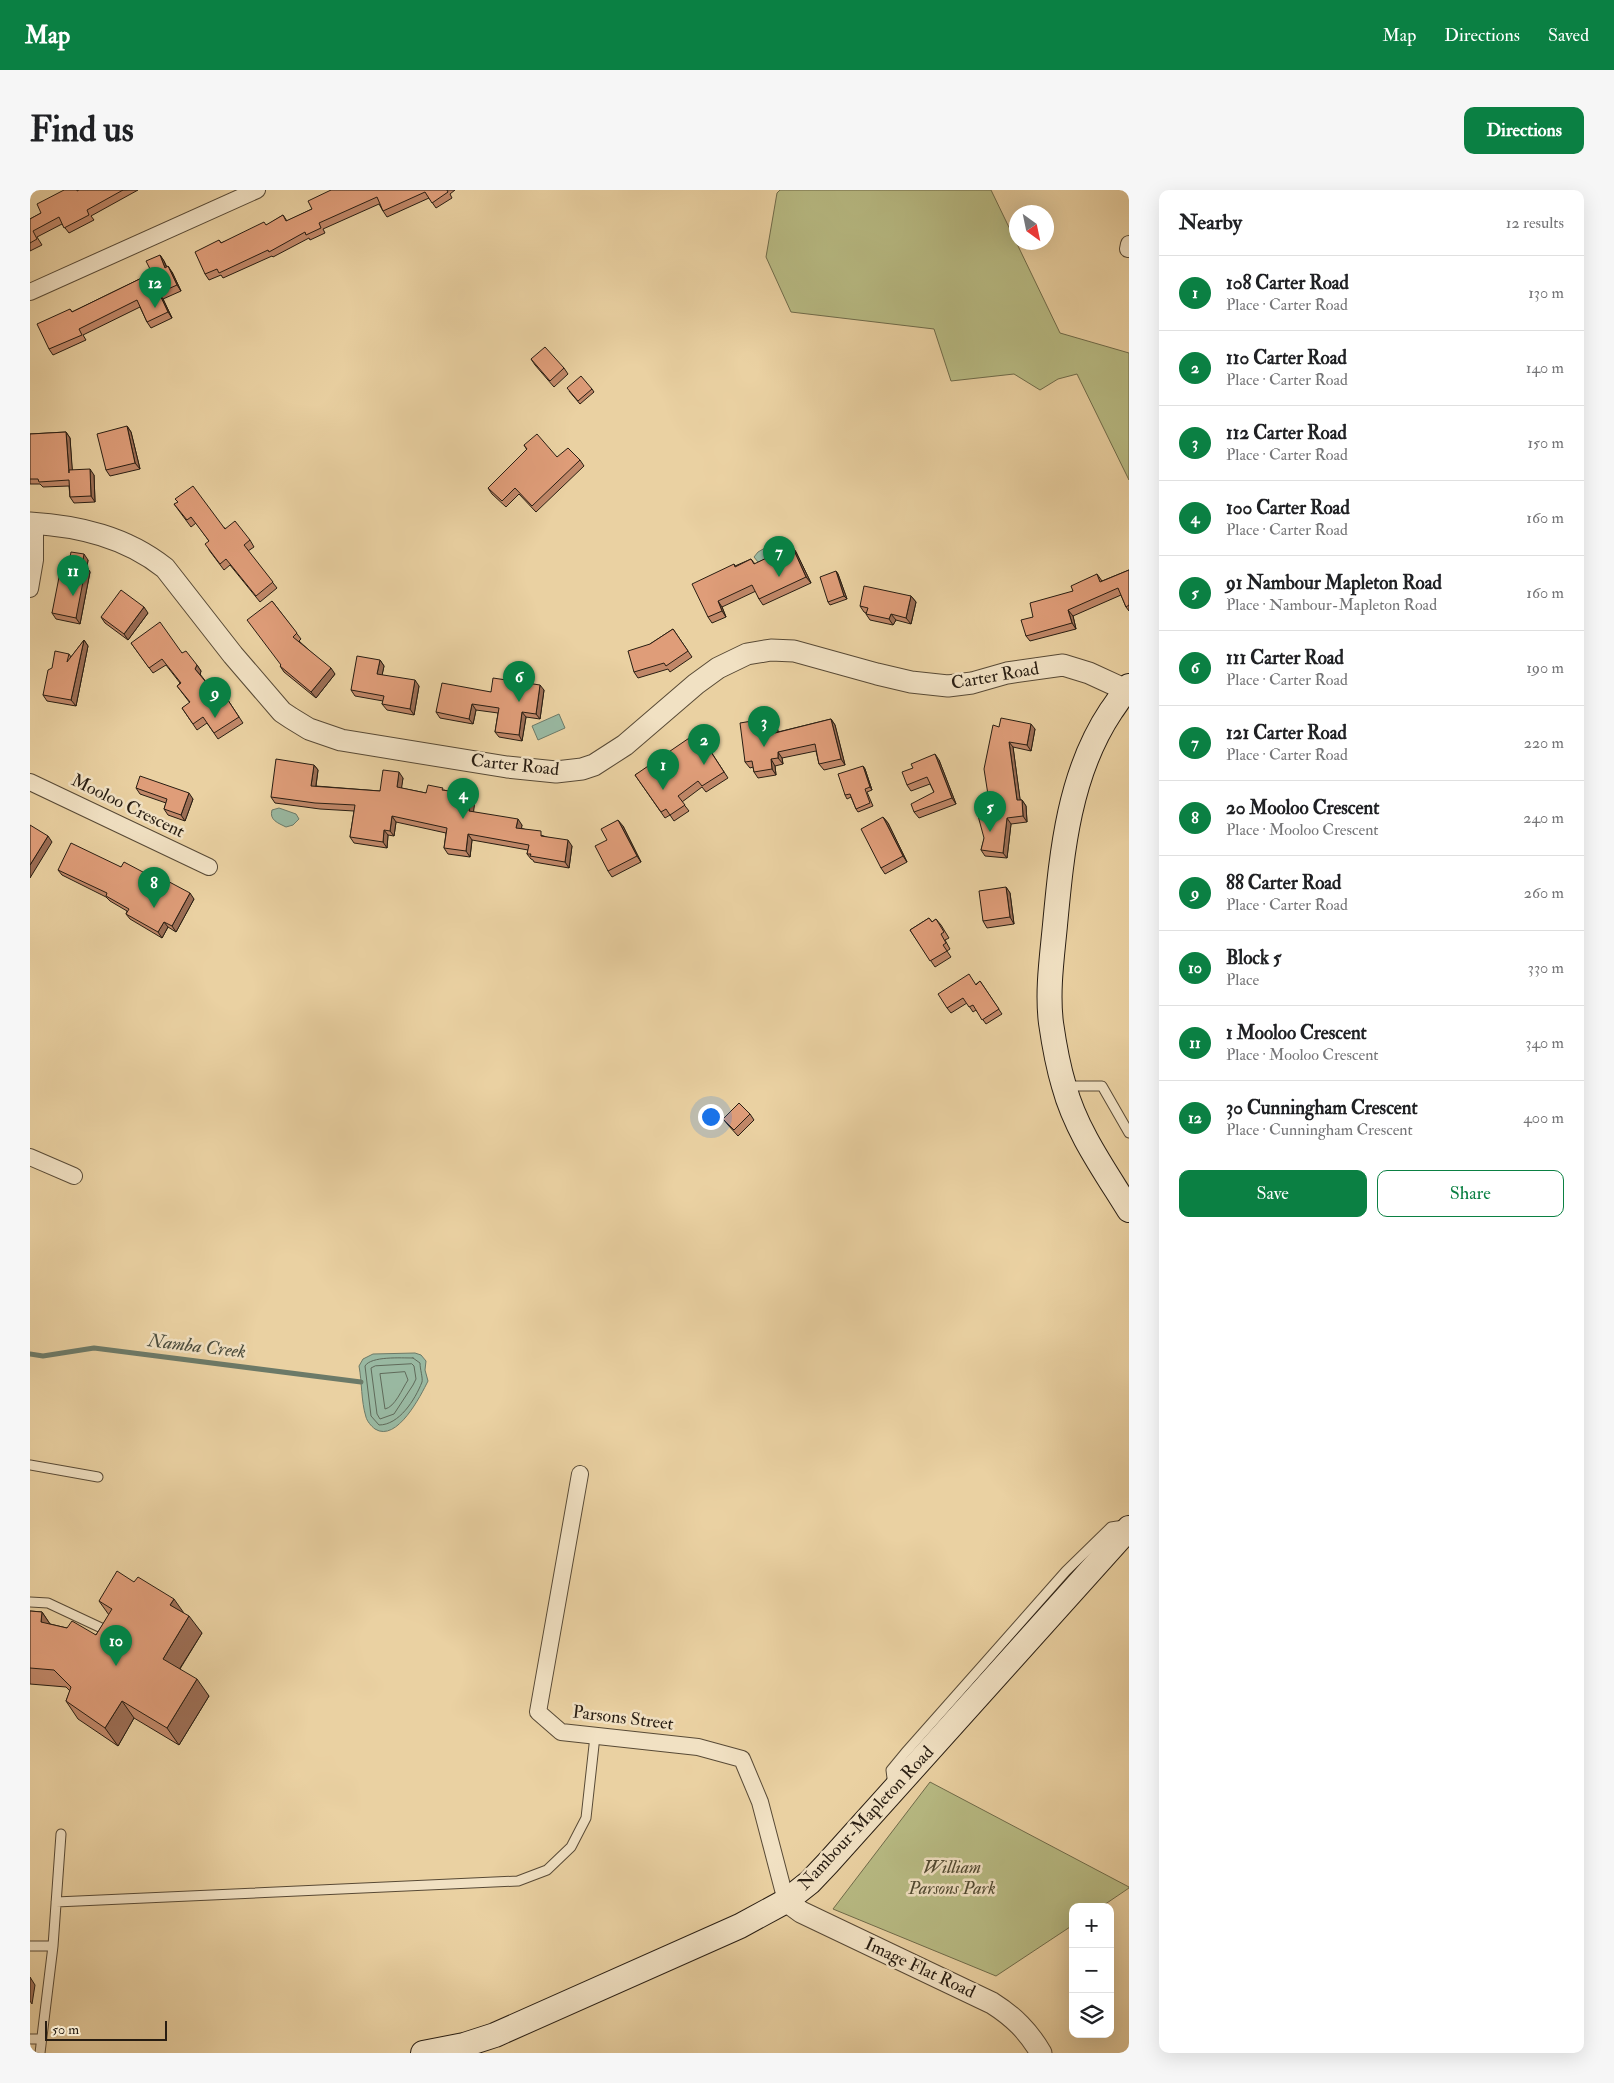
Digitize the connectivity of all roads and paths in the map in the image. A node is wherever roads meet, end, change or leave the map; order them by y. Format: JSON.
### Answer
{"nodes":[{"id":1,"x":257,"y":190,"type":"edge"},
{"id":2,"x":30,"y":292,"type":"edge"},
{"id":3,"x":32,"y":523,"type":"edge"},
{"id":4,"x":30,"y":589,"type":"edge"},
{"id":5,"x":1127,"y":688,"type":"edge"},
{"id":6,"x":30,"y":782,"type":"edge"},
{"id":7,"x":209,"y":867,"type":"dead end"},
{"id":8,"x":1063,"y":1084,"type":"junction"},
{"id":9,"x":1129,"y":1133,"type":"edge"},
{"id":10,"x":30,"y":1157,"type":"edge"},
{"id":11,"x":74,"y":1176,"type":"dead end"},
{"id":12,"x":1129,"y":1210,"type":"edge"},
{"id":13,"x":30,"y":1465,"type":"edge"},
{"id":14,"x":580,"y":1474,"type":"dead end"},
{"id":15,"x":98,"y":1476,"type":"dead end"},
{"id":16,"x":1129,"y":1524,"type":"edge"},
{"id":17,"x":1129,"y":1528,"type":"edge"},
{"id":18,"x":30,"y":1602,"type":"edge"},
{"id":19,"x":110,"y":1632,"type":"edge"},
{"id":20,"x":595,"y":1736,"type":"junction"},
{"id":21,"x":894,"y":1791,"type":"junction"},
{"id":22,"x":61,"y":1834,"type":"dead end"},
{"id":23,"x":786,"y":1901,"type":"junction"},
{"id":24,"x":56,"y":1902,"type":"junction"},
{"id":25,"x":30,"y":1946,"type":"edge"},
{"id":26,"x":53,"y":1946,"type":"junction"},
{"id":27,"x":30,"y":2039,"type":"edge"},
{"id":28,"x":41,"y":2039,"type":"junction"},
{"id":29,"x":40,"y":2053,"type":"edge"},
{"id":30,"x":423,"y":2053,"type":"edge"},
{"id":31,"x":1041,"y":2053,"type":"edge"}],
"edges":[{"from":1,"to":2,"type":"street"},
{"from":3,"to":4,"type":"street"},
{"from":3,"to":5,"type":"street","name":"Carter Road"},
{"from":5,"to":8,"type":"main road"},
{"from":6,"to":7,"type":"street","name":"Mooloo Crescent"},
{"from":8,"to":9,"type":"lane"},
{"from":8,"to":12,"type":"main road"},
{"from":10,"to":11,"type":"street"},
{"from":13,"to":15,"type":"lane"},
{"from":14,"to":20,"type":"street","name":"Parsons Street"},
{"from":16,"to":21,"type":"lane"},
{"from":17,"to":21,"type":"main road","name":"Nambour-Mapleton Road"},
{"from":18,"to":19,"type":"lane"},
{"from":20,"to":23,"type":"street","name":"Parsons Street"},
{"from":20,"to":24,"type":"lane"},
{"from":21,"to":23,"type":"main road","name":"Nambour-Mapleton Road"},
{"from":22,"to":24,"type":"lane"},
{"from":23,"to":30,"type":"main road","name":"Nambour-Mapleton Road"},
{"from":23,"to":31,"type":"street","name":"Image Flat Road"},
{"from":24,"to":26,"type":"lane"},
{"from":25,"to":26,"type":"lane"},
{"from":26,"to":28,"type":"lane"},
{"from":27,"to":28,"type":"lane"},
{"from":28,"to":29,"type":"lane"}]}
